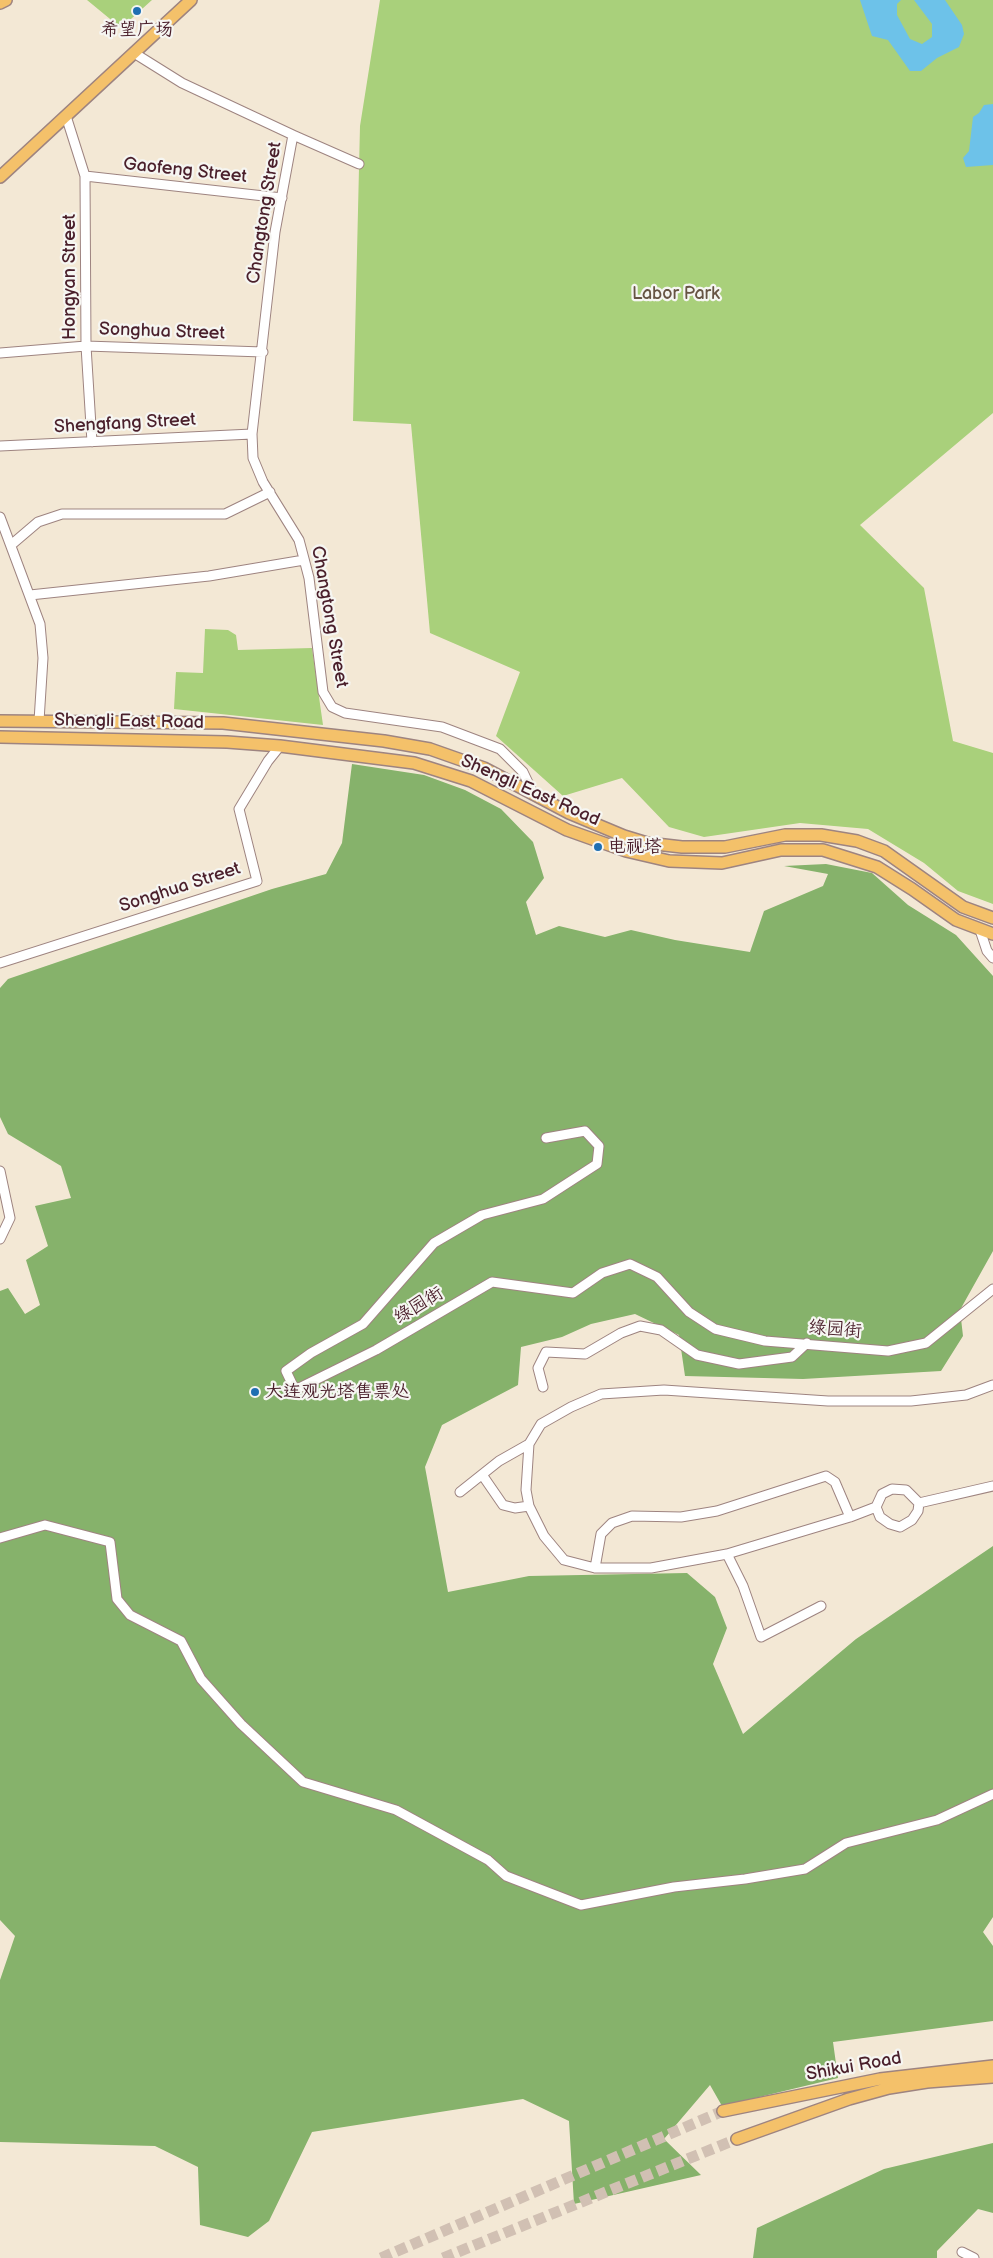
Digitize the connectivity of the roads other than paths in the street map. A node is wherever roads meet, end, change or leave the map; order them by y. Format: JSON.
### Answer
{"nodes":[{"id":1,"x":6,"y":0,"type":"edge"},
{"id":2,"x":191,"y":0,"type":"edge"},
{"id":3,"x":0,"y":3,"type":"edge"},
{"id":4,"x":134,"y":53,"type":"junction"},
{"id":5,"x":66,"y":116,"type":"junction"},
{"id":6,"x":293,"y":135,"type":"junction"},
{"id":7,"x":359,"y":164,"type":"dead end"},
{"id":8,"x":85,"y":176,"type":"junction"},
{"id":9,"x":0,"y":177,"type":"edge"},
{"id":10,"x":282,"y":198,"type":"junction"},
{"id":11,"x":86,"y":346,"type":"junction"},
{"id":12,"x":263,"y":352,"type":"junction"},
{"id":13,"x":0,"y":353,"type":"edge"},
{"id":14,"x":252,"y":434,"type":"junction"},
{"id":15,"x":92,"y":442,"type":"junction"},
{"id":16,"x":0,"y":446,"type":"edge"},
{"id":17,"x":270,"y":492,"type":"junction"},
{"id":18,"x":0,"y":517,"type":"edge"},
{"id":19,"x":11,"y":545,"type":"junction"},
{"id":20,"x":304,"y":560,"type":"junction"},
{"id":21,"x":30,"y":595,"type":"junction"},
{"id":22,"x":0,"y":721,"type":"edge"},
{"id":23,"x":39,"y":722,"type":"junction"},
{"id":24,"x":0,"y":737,"type":"edge"},
{"id":25,"x":280,"y":746,"type":"junction"},
{"id":26,"x":533,"y":793,"type":"junction"},
{"id":27,"x":993,"y":918,"type":"edge"},
{"id":28,"x":980,"y":930,"type":"junction"},
{"id":29,"x":993,"y":934,"type":"edge"},
{"id":30,"x":993,"y":958,"type":"edge"},
{"id":31,"x":0,"y":964,"type":"edge"},
{"id":32,"x":546,"y":1138,"type":"dead end"},
{"id":33,"x":0,"y":1171,"type":"edge"},
{"id":34,"x":0,"y":1239,"type":"edge"},
{"id":35,"x":993,"y":1289,"type":"edge"},
{"id":36,"x":807,"y":1344,"type":"junction"},
{"id":37,"x":993,"y":1386,"type":"edge"},
{"id":38,"x":543,"y":1387,"type":"dead end"},
{"id":39,"x":529,"y":1444,"type":"junction"},
{"id":40,"x":483,"y":1476,"type":"junction"},
{"id":41,"x":993,"y":1486,"type":"edge"},
{"id":42,"x":460,"y":1492,"type":"dead end"},
{"id":43,"x":919,"y":1503,"type":"junction"},
{"id":44,"x":529,"y":1506,"type":"junction"},
{"id":45,"x":876,"y":1507,"type":"junction"},
{"id":46,"x":850,"y":1517,"type":"junction"},
{"id":47,"x":0,"y":1538,"type":"edge"},
{"id":48,"x":727,"y":1554,"type":"junction"},
{"id":49,"x":595,"y":1568,"type":"junction"},
{"id":50,"x":822,"y":1606,"type":"dead end"},
{"id":51,"x":993,"y":1794,"type":"edge"},
{"id":52,"x":993,"y":2066,"type":"edge"},
{"id":53,"x":993,"y":2078,"type":"edge"},
{"id":54,"x":723,"y":2111,"type":"tunnel mouth"},
{"id":55,"x":737,"y":2139,"type":"tunnel mouth"},
{"id":56,"x":962,"y":2252,"type":"dead end"},
{"id":57,"x":974,"y":2258,"type":"edge"}],
"edges":[{"from":1,"to":3,"type":"main road"},
{"from":2,"to":4,"type":"main road"},
{"from":4,"to":5,"type":"main road"},
{"from":4,"to":6,"type":"street","name":"Changtong Street"},
{"from":5,"to":8,"type":"street","name":"Hongyan Street"},
{"from":5,"to":9,"type":"main road"},
{"from":6,"to":7,"type":"street","name":"Changtong Street"},
{"from":6,"to":10,"type":"street","name":"Changtong Street"},
{"from":8,"to":10,"type":"street","name":"Gaofeng Street"},
{"from":8,"to":11,"type":"street","name":"Hongyan Street"},
{"from":10,"to":12,"type":"street","name":"Changtong Street"},
{"from":11,"to":12,"type":"street","name":"Songhua Street"},
{"from":11,"to":13,"type":"street","name":"Songhua Street"},
{"from":11,"to":15,"type":"street","name":"Hongyan Street"},
{"from":12,"to":14,"type":"street","name":"Changtong Street"},
{"from":14,"to":15,"type":"street","name":"Shengfang Street"},
{"from":14,"to":17,"type":"street","name":"Changtong Street"},
{"from":15,"to":16,"type":"street","name":"Shengfang Street"},
{"from":17,"to":19,"type":"street"},
{"from":17,"to":20,"type":"street","name":"Changtong Street"},
{"from":18,"to":19,"type":"street"},
{"from":19,"to":21,"type":"street"},
{"from":20,"to":21,"type":"street"},
{"from":20,"to":26,"type":"street","name":"Changtong Street"},
{"from":21,"to":23,"type":"street"},
{"from":22,"to":23,"type":"main road"},
{"from":23,"to":26,"type":"main road"},
{"from":24,"to":25,"type":"main road","name":"Shengli East Road"},
{"from":25,"to":28,"type":"main road","name":"Shengli East Road"},
{"from":25,"to":31,"type":"street","name":"Songhua Street"},
{"from":26,"to":27,"type":"main road"},
{"from":28,"to":29,"type":"main road","name":"Shengli East Road"},
{"from":28,"to":30,"type":"street"},
{"from":32,"to":36,"type":"street","name":"绿园街"},
{"from":33,"to":34,"type":"street"},
{"from":35,"to":36,"type":"street","name":"绿园街"},
{"from":36,"to":38,"type":"street"},
{"from":37,"to":39,"type":"street"},
{"from":39,"to":40,"type":"street"},
{"from":39,"to":44,"type":"street"},
{"from":40,"to":42,"type":"street"},
{"from":40,"to":44,"type":"street"},
{"from":41,"to":43,"type":"street"},
{"from":43,"to":45,"type":"street"},
{"from":43,"to":45,"type":"street"},
{"from":44,"to":49,"type":"street"},
{"from":45,"to":46,"type":"street"},
{"from":46,"to":48,"type":"street"},
{"from":46,"to":49,"type":"street"},
{"from":47,"to":51,"type":"street"},
{"from":48,"to":49,"type":"street"},
{"from":48,"to":50,"type":"street"},
{"from":52,"to":54,"type":"main road","name":"Shikui Road"},
{"from":53,"to":55,"type":"main road"},
{"from":56,"to":57,"type":"street"}]}
